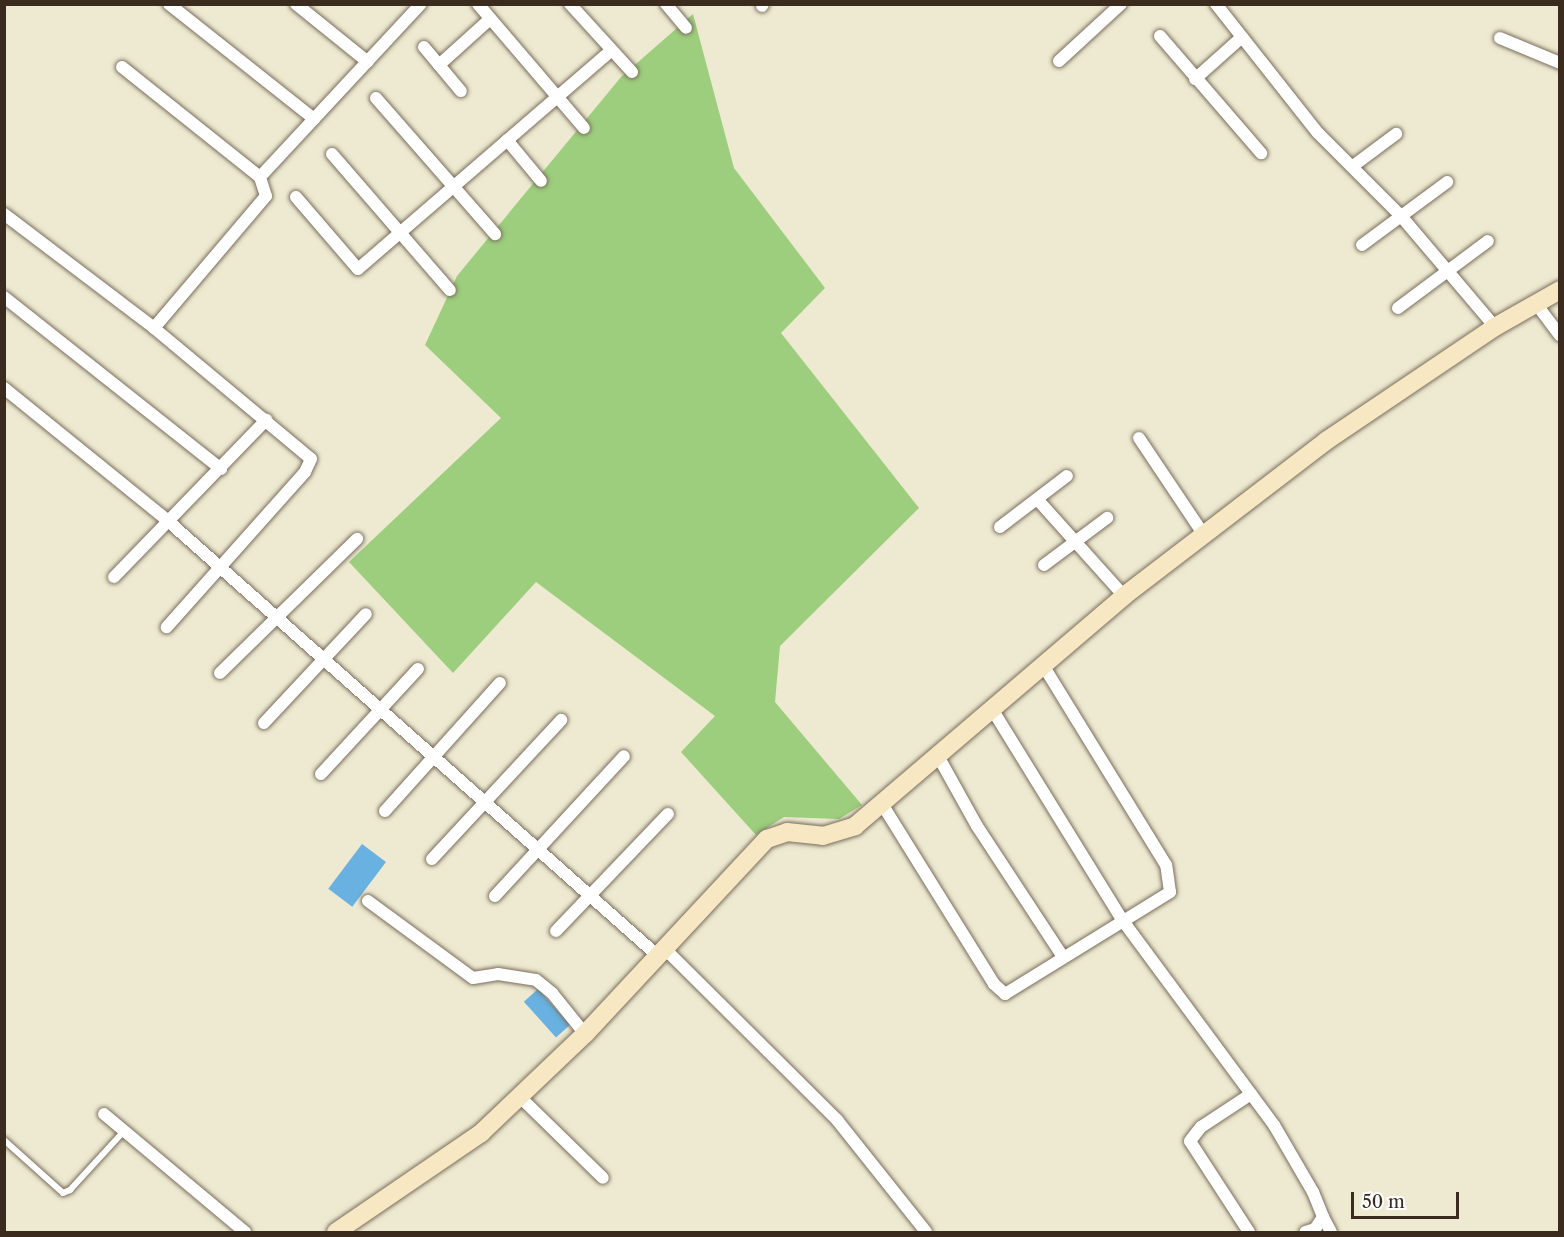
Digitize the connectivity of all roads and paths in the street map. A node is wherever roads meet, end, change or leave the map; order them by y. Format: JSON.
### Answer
{"nodes":[{"id":1,"x":169,"y":4,"type":"edge"},
{"id":2,"x":296,"y":4,"type":"edge"},
{"id":3,"x":421,"y":4,"type":"edge"},
{"id":4,"x":478,"y":4,"type":"edge"},
{"id":5,"x":570,"y":4,"type":"edge"},
{"id":6,"x":666,"y":4,"type":"edge"},
{"id":7,"x":1216,"y":4,"type":"edge"},
{"id":8,"x":1117,"y":6,"type":"edge"},
{"id":9,"x":490,"y":19,"type":"junction"},
{"id":10,"x":686,"y":28,"type":"dead end"},
{"id":11,"x":1160,"y":36,"type":"dead end"},
{"id":12,"x":1242,"y":37,"type":"junction"},
{"id":13,"x":1500,"y":38,"type":"dead end"},
{"id":14,"x":424,"y":47,"type":"dead end"},
{"id":15,"x":612,"y":50,"type":"junction"},
{"id":16,"x":1059,"y":61,"type":"dead end"},
{"id":17,"x":368,"y":62,"type":"junction"},
{"id":18,"x":1560,"y":63,"type":"edge"},
{"id":19,"x":440,"y":65,"type":"junction"},
{"id":20,"x":122,"y":67,"type":"dead end"},
{"id":21,"x":632,"y":72,"type":"dead end"},
{"id":22,"x":1195,"y":79,"type":"junction"},
{"id":23,"x":461,"y":91,"type":"dead end"},
{"id":24,"x":557,"y":97,"type":"junction"},
{"id":25,"x":376,"y":98,"type":"dead end"},
{"id":26,"x":314,"y":119,"type":"junction"},
{"id":27,"x":584,"y":128,"type":"dead end"},
{"id":28,"x":1396,"y":134,"type":"dead end"},
{"id":29,"x":507,"y":140,"type":"junction"},
{"id":30,"x":1261,"y":153,"type":"dead end"},
{"id":31,"x":332,"y":154,"type":"dead end"},
{"id":32,"x":1353,"y":166,"type":"junction"},
{"id":33,"x":260,"y":177,"type":"junction"},
{"id":34,"x":541,"y":181,"type":"dead end"},
{"id":35,"x":1447,"y":182,"type":"dead end"},
{"id":36,"x":453,"y":186,"type":"junction"},
{"id":37,"x":296,"y":196,"type":"dead end"},
{"id":38,"x":4,"y":214,"type":"edge"},
{"id":39,"x":1401,"y":216,"type":"junction"},
{"id":40,"x":400,"y":232,"type":"junction"},
{"id":41,"x":495,"y":234,"type":"dead end"},
{"id":42,"x":1488,"y":241,"type":"dead end"},
{"id":43,"x":1362,"y":245,"type":"dead end"},
{"id":44,"x":1447,"y":268,"type":"junction"},
{"id":45,"x":450,"y":290,"type":"dead end"},
{"id":46,"x":1560,"y":290,"type":"edge"},
{"id":47,"x":4,"y":297,"type":"edge"},
{"id":48,"x":1537,"y":305,"type":"junction"},
{"id":49,"x":1398,"y":308,"type":"dead end"},
{"id":50,"x":1495,"y":327,"type":"junction"},
{"id":51,"x":153,"y":328,"type":"junction"},
{"id":52,"x":1560,"y":335,"type":"edge"},
{"id":53,"x":4,"y":388,"type":"edge"},
{"id":54,"x":266,"y":420,"type":"junction"},
{"id":55,"x":1139,"y":438,"type":"dead end"},
{"id":56,"x":221,"y":469,"type":"junction"},
{"id":57,"x":1067,"y":476,"type":"dead end"},
{"id":58,"x":1037,"y":499,"type":"junction"},
{"id":59,"x":1107,"y":518,"type":"dead end"},
{"id":60,"x":168,"y":521,"type":"junction"},
{"id":61,"x":1000,"y":527,"type":"dead end"},
{"id":62,"x":1204,"y":535,"type":"junction"},
{"id":63,"x":357,"y":539,"type":"dead end"},
{"id":64,"x":1075,"y":541,"type":"junction"},
{"id":65,"x":1044,"y":565,"type":"dead end"},
{"id":66,"x":219,"y":567,"type":"junction"},
{"id":67,"x":114,"y":577,"type":"dead end"},
{"id":68,"x":1124,"y":596,"type":"junction"},
{"id":69,"x":366,"y":614,"type":"dead end"},
{"id":70,"x":275,"y":618,"type":"junction"},
{"id":71,"x":167,"y":627,"type":"dead end"},
{"id":72,"x":323,"y":661,"type":"junction"},
{"id":73,"x":1043,"y":665,"type":"junction"},
{"id":74,"x":418,"y":669,"type":"dead end"},
{"id":75,"x":220,"y":673,"type":"dead end"},
{"id":76,"x":500,"y":683,"type":"dead end"},
{"id":77,"x":992,"y":709,"type":"junction"},
{"id":78,"x":379,"y":711,"type":"junction"},
{"id":79,"x":561,"y":720,"type":"dead end"},
{"id":80,"x":264,"y":723,"type":"dead end"},
{"id":81,"x":624,"y":756,"type":"dead end"},
{"id":82,"x":938,"y":756,"type":"junction"},
{"id":83,"x":432,"y":758,"type":"junction"},
{"id":84,"x":321,"y":774,"type":"dead end"},
{"id":85,"x":482,"y":803,"type":"junction"},
{"id":86,"x":882,"y":804,"type":"junction"},
{"id":87,"x":385,"y":811,"type":"dead end"},
{"id":88,"x":668,"y":813,"type":"dead end"},
{"id":89,"x":536,"y":852,"type":"junction"},
{"id":90,"x":432,"y":859,"type":"dead end"},
{"id":91,"x":495,"y":896,"type":"dead end"},
{"id":92,"x":588,"y":897,"type":"junction"},
{"id":93,"x":368,"y":901,"type":"dead end"},
{"id":94,"x":1123,"y":921,"type":"junction"},
{"id":95,"x":556,"y":932,"type":"dead end"},
{"id":96,"x":661,"y":952,"type":"junction"},
{"id":97,"x":1063,"y":957,"type":"junction"},
{"id":98,"x":585,"y":1034,"type":"junction"},
{"id":99,"x":1251,"y":1094,"type":"junction"},
{"id":100,"x":519,"y":1096,"type":"junction"},
{"id":101,"x":104,"y":1114,"type":"dead end"},
{"id":102,"x":124,"y":1131,"type":"junction"},
{"id":103,"x":4,"y":1140,"type":"edge"},
{"id":104,"x":603,"y":1178,"type":"dead end"},
{"id":105,"x":1323,"y":1217,"type":"junction"},
{"id":106,"x":245,"y":1233,"type":"edge"},
{"id":107,"x":336,"y":1233,"type":"edge"},
{"id":108,"x":926,"y":1233,"type":"edge"},
{"id":109,"x":1249,"y":1233,"type":"edge"},
{"id":110,"x":1305,"y":1233,"type":"edge"},
{"id":111,"x":1331,"y":1233,"type":"edge"}],
"edges":[{"from":1,"to":26,"type":"street"},
{"from":2,"to":17,"type":"street"},
{"from":3,"to":17,"type":"street"},
{"from":4,"to":9,"type":"street"},
{"from":5,"to":15,"type":"street"},
{"from":6,"to":10,"type":"street"},
{"from":7,"to":12,"type":"street"},
{"from":8,"to":16,"type":"street"},
{"from":9,"to":19,"type":"street"},
{"from":9,"to":24,"type":"street"},
{"from":11,"to":22,"type":"street"},
{"from":12,"to":22,"type":"street"},
{"from":12,"to":32,"type":"street"},
{"from":13,"to":18,"type":"street"},
{"from":14,"to":19,"type":"street"},
{"from":15,"to":21,"type":"street"},
{"from":15,"to":24,"type":"street"},
{"from":17,"to":26,"type":"street"},
{"from":19,"to":23,"type":"street"},
{"from":20,"to":33,"type":"street"},
{"from":22,"to":30,"type":"street"},
{"from":24,"to":27,"type":"street"},
{"from":24,"to":29,"type":"street"},
{"from":25,"to":36,"type":"street"},
{"from":26,"to":33,"type":"street"},
{"from":28,"to":32,"type":"street"},
{"from":29,"to":34,"type":"street"},
{"from":29,"to":36,"type":"street"},
{"from":31,"to":40,"type":"street"},
{"from":32,"to":39,"type":"street"},
{"from":33,"to":51,"type":"street"},
{"from":35,"to":39,"type":"street"},
{"from":36,"to":40,"type":"street"},
{"from":36,"to":41,"type":"street"},
{"from":37,"to":40,"type":"street"},
{"from":38,"to":51,"type":"street"},
{"from":39,"to":43,"type":"street"},
{"from":39,"to":44,"type":"street"},
{"from":40,"to":45,"type":"street"},
{"from":42,"to":44,"type":"street"},
{"from":44,"to":49,"type":"street"},
{"from":44,"to":50,"type":"street"},
{"from":46,"to":48,"type":"street"},
{"from":47,"to":56,"type":"street"},
{"from":48,"to":50,"type":"street"},
{"from":48,"to":52,"type":"street"},
{"from":50,"to":62,"type":"street"},
{"from":51,"to":54,"type":"street"},
{"from":53,"to":60,"type":"street"},
{"from":54,"to":56,"type":"street"},
{"from":54,"to":66,"type":"street"},
{"from":55,"to":62,"type":"street"},
{"from":56,"to":60,"type":"street"},
{"from":57,"to":58,"type":"street"},
{"from":58,"to":61,"type":"street"},
{"from":58,"to":64,"type":"street"},
{"from":59,"to":64,"type":"street"},
{"from":60,"to":66,"type":"street"},
{"from":60,"to":67,"type":"street"},
{"from":62,"to":68,"type":"street"},
{"from":63,"to":70,"type":"street"},
{"from":64,"to":65,"type":"street"},
{"from":64,"to":68,"type":"street"},
{"from":66,"to":70,"type":"street"},
{"from":66,"to":71,"type":"street"},
{"from":68,"to":73,"type":"street"},
{"from":69,"to":72,"type":"street"},
{"from":70,"to":72,"type":"street"},
{"from":70,"to":75,"type":"street"},
{"from":72,"to":78,"type":"street"},
{"from":72,"to":80,"type":"street"},
{"from":73,"to":77,"type":"street"},
{"from":73,"to":94,"type":"street"},
{"from":74,"to":78,"type":"street"},
{"from":76,"to":83,"type":"street"},
{"from":77,"to":82,"type":"street"},
{"from":77,"to":94,"type":"street"},
{"from":78,"to":83,"type":"street"},
{"from":78,"to":84,"type":"street"},
{"from":79,"to":85,"type":"street"},
{"from":81,"to":89,"type":"street"},
{"from":82,"to":86,"type":"street"},
{"from":82,"to":97,"type":"street"},
{"from":83,"to":85,"type":"street"},
{"from":83,"to":87,"type":"street"},
{"from":85,"to":89,"type":"street"},
{"from":85,"to":90,"type":"street"},
{"from":86,"to":96,"type":"street"},
{"from":86,"to":97,"type":"street"},
{"from":88,"to":92,"type":"street"},
{"from":89,"to":91,"type":"street"},
{"from":89,"to":92,"type":"street"},
{"from":92,"to":95,"type":"street"},
{"from":92,"to":96,"type":"street"},
{"from":93,"to":98,"type":"street"},
{"from":94,"to":97,"type":"street"},
{"from":94,"to":99,"type":"street"},
{"from":96,"to":98,"type":"street"},
{"from":96,"to":108,"type":"street"},
{"from":98,"to":100,"type":"street"},
{"from":99,"to":105,"type":"street"},
{"from":99,"to":109,"type":"street"},
{"from":100,"to":104,"type":"street"},
{"from":100,"to":107,"type":"street"},
{"from":101,"to":102,"type":"street"},
{"from":102,"to":103,"type":"lane"},
{"from":102,"to":106,"type":"street"},
{"from":105,"to":110,"type":"street"},
{"from":105,"to":111,"type":"street"}]}
